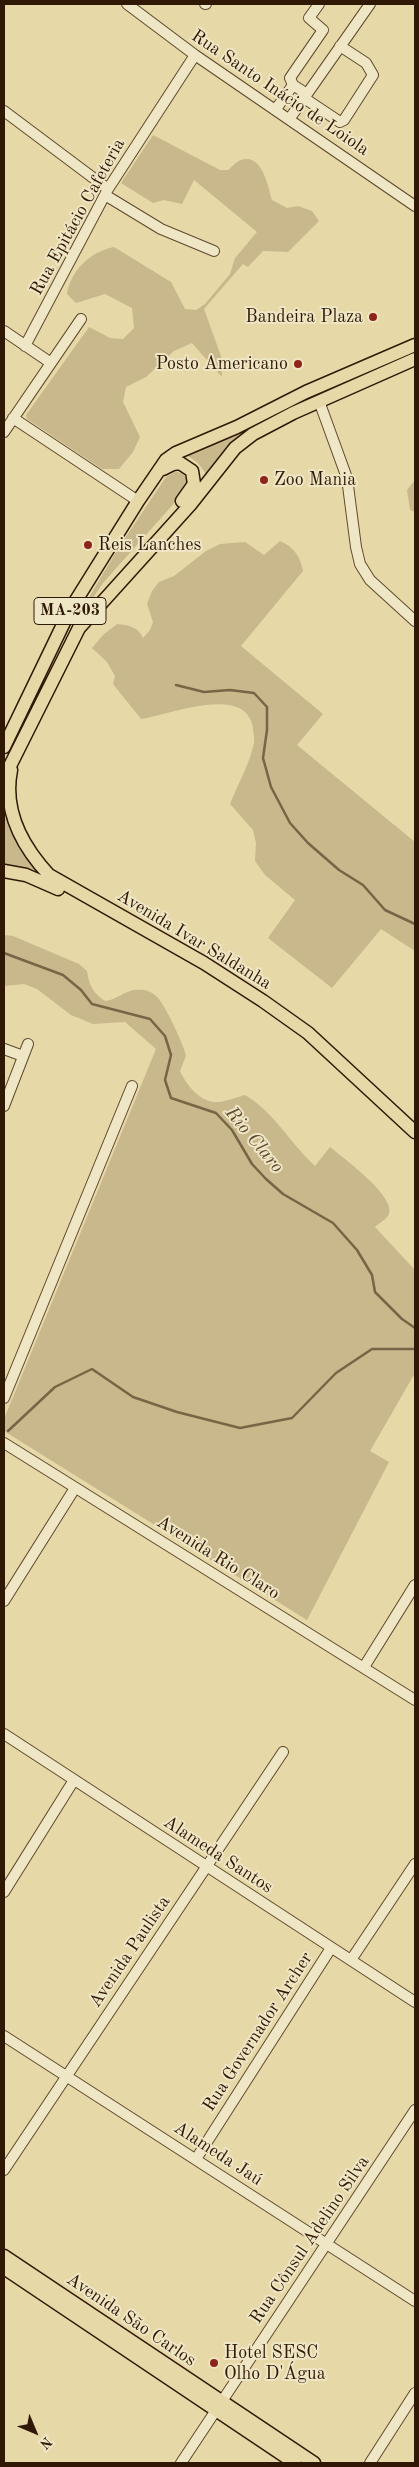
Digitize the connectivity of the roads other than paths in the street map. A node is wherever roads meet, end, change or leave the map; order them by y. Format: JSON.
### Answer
{"nodes":[{"id":1,"x":127,"y":4,"type":"edge"},
{"id":2,"x":319,"y":4,"type":"edge"},
{"id":3,"x":370,"y":4,"type":"edge"},
{"id":4,"x":340,"y":46,"type":"junction"},
{"id":5,"x":195,"y":55,"type":"junction"},
{"id":6,"x":293,"y":85,"type":"junction"},
{"id":7,"x":305,"y":96,"type":"junction"},
{"id":8,"x":276,"y":109,"type":"junction"},
{"id":9,"x":4,"y":111,"type":"edge"},
{"id":10,"x":290,"y":118,"type":"junction"},
{"id":11,"x":106,"y":192,"type":"junction"},
{"id":12,"x":415,"y":206,"type":"edge"},
{"id":13,"x":214,"y":251,"type":"dead end"},
{"id":14,"x":81,"y":319,"type":"dead end"},
{"id":15,"x":4,"y":331,"type":"edge"},
{"id":16,"x":415,"y":345,"type":"edge"},
{"id":17,"x":25,"y":346,"type":"junction"},
{"id":18,"x":415,"y":359,"type":"edge"},
{"id":19,"x":51,"y":363,"type":"junction"},
{"id":20,"x":319,"y":401,"type":"junction"},
{"id":21,"x":13,"y":418,"type":"junction"},
{"id":22,"x":4,"y":432,"type":"edge"},
{"id":23,"x":150,"y":482,"type":"junction"},
{"id":24,"x":138,"y":501,"type":"junction"},
{"id":25,"x":90,"y":613,"type":"junction"},
{"id":26,"x":415,"y":621,"type":"edge"},
{"id":27,"x":4,"y":747,"type":"edge"},
{"id":28,"x":16,"y":753,"type":"junction"},
{"id":29,"x":4,"y":778,"type":"edge"},
{"id":30,"x":4,"y":871,"type":"edge"},
{"id":31,"x":28,"y":1044,"type":"dead end"},
{"id":32,"x":4,"y":1049,"type":"edge"},
{"id":33,"x":23,"y":1056,"type":"junction"},
{"id":34,"x":132,"y":1086,"type":"dead end"},
{"id":35,"x":4,"y":1106,"type":"edge"},
{"id":36,"x":415,"y":1132,"type":"edge"},
{"id":37,"x":415,"y":1140,"type":"edge"},
{"id":38,"x":4,"y":1398,"type":"edge"},
{"id":39,"x":4,"y":1443,"type":"edge"},
{"id":40,"x":75,"y":1488,"type":"junction"},
{"id":41,"x":415,"y":1585,"type":"edge"},
{"id":42,"x":4,"y":1601,"type":"edge"},
{"id":43,"x":364,"y":1667,"type":"junction"},
{"id":44,"x":415,"y":1700,"type":"edge"},
{"id":45,"x":4,"y":1734,"type":"edge"},
{"id":46,"x":282,"y":1752,"type":"dead end"},
{"id":47,"x":74,"y":1780,"type":"junction"},
{"id":48,"x":415,"y":1864,"type":"edge"},
{"id":49,"x":206,"y":1866,"type":"junction"},
{"id":50,"x":4,"y":1892,"type":"edge"},
{"id":51,"x":332,"y":1948,"type":"junction"},
{"id":52,"x":350,"y":1960,"type":"junction"},
{"id":53,"x":415,"y":2002,"type":"edge"},
{"id":54,"x":4,"y":2036,"type":"edge"},
{"id":55,"x":67,"y":2076,"type":"junction"},
{"id":56,"x":415,"y":2110,"type":"edge"},
{"id":57,"x":196,"y":2159,"type":"junction"},
{"id":58,"x":4,"y":2170,"type":"edge"},
{"id":59,"x":327,"y":2244,"type":"junction"},
{"id":60,"x":4,"y":2256,"type":"edge"},
{"id":61,"x":4,"y":2268,"type":"edge"},
{"id":62,"x":415,"y":2301,"type":"edge"},
{"id":63,"x":415,"y":2393,"type":"edge"},
{"id":64,"x":219,"y":2406,"type":"junction"},
{"id":65,"x":304,"y":2462,"type":"edge"},
{"id":66,"x":181,"y":2463,"type":"edge"},
{"id":67,"x":370,"y":2463,"type":"edge"}],
"edges":[{"from":1,"to":5,"type":"street","name":"Rua Santo Inácio de Loiola"},
{"from":2,"to":6,"type":"street"},
{"from":3,"to":4,"type":"street"},
{"from":4,"to":7,"type":"street"},
{"from":4,"to":7,"type":"street"},
{"from":5,"to":8,"type":"street","name":"Rua Santo Inácio de Loiola"},
{"from":5,"to":11,"type":"street","name":"Rua Epitácio Cafeteria"},
{"from":6,"to":7,"type":"street"},
{"from":6,"to":8,"type":"street"},
{"from":7,"to":10,"type":"street"},
{"from":8,"to":10,"type":"street","name":"Rua Santo Inácio de Loiola"},
{"from":9,"to":11,"type":"street"},
{"from":10,"to":12,"type":"street","name":"Rua Santo Inácio de Loiola"},
{"from":11,"to":13,"type":"street"},
{"from":11,"to":17,"type":"street","name":"Rua Epitácio Cafeteria"},
{"from":14,"to":19,"type":"street"},
{"from":15,"to":17,"type":"street"},
{"from":16,"to":23,"type":"main road","number":"MA-203"},
{"from":17,"to":19,"type":"street"},
{"from":18,"to":20,"type":"main road","number":"MA-203"},
{"from":19,"to":21,"type":"street"},
{"from":20,"to":25,"type":"main road","number":"MA-203"},
{"from":20,"to":26,"type":"street"},
{"from":21,"to":22,"type":"street"},
{"from":21,"to":24,"type":"street"},
{"from":23,"to":24,"type":"main road","number":"MA-203"},
{"from":23,"to":25,"type":"main road"},
{"from":24,"to":27,"type":"main road","number":"MA-203"},
{"from":25,"to":28,"type":"main road","number":"MA-203"},
{"from":28,"to":29,"type":"main road","number":"MA-203"},
{"from":28,"to":36,"type":"main road","name":"Avenida Ivar Saldanha"},
{"from":30,"to":37,"type":"main road","name":"Avenida Ivar Saldanha"},
{"from":31,"to":33,"type":"street"},
{"from":32,"to":33,"type":"street"},
{"from":33,"to":35,"type":"street"},
{"from":34,"to":38,"type":"street"},
{"from":39,"to":40,"type":"street","name":"Avenida Rio Claro"},
{"from":40,"to":42,"type":"street"},
{"from":40,"to":43,"type":"street","name":"Avenida Rio Claro"},
{"from":41,"to":43,"type":"street"},
{"from":43,"to":44,"type":"street","name":"Avenida Rio Claro"},
{"from":45,"to":47,"type":"street","name":"Alameda Santos"},
{"from":46,"to":49,"type":"street","name":"Avenida Paulista"},
{"from":47,"to":49,"type":"street","name":"Alameda Santos"},
{"from":47,"to":50,"type":"street"},
{"from":48,"to":52,"type":"street"},
{"from":49,"to":51,"type":"street","name":"Alameda Santos"},
{"from":49,"to":55,"type":"street","name":"Avenida Paulista"},
{"from":51,"to":52,"type":"street","name":"Alameda Santos"},
{"from":51,"to":57,"type":"street","name":"Rua Governador Archer"},
{"from":52,"to":53,"type":"street","name":"Alameda Santos"},
{"from":54,"to":55,"type":"street","name":"Alameda Jaú"},
{"from":55,"to":57,"type":"street","name":"Alameda Jaú"},
{"from":55,"to":58,"type":"street","name":"Avenida Paulista"},
{"from":56,"to":59,"type":"street","name":"Rua Cônsul Adelino Silva"},
{"from":57,"to":59,"type":"street","name":"Alameda Jaú"},
{"from":59,"to":62,"type":"street","name":"Alameda Jaú"},
{"from":59,"to":64,"type":"street","name":"Rua Cônsul Adelino Silva"},
{"from":60,"to":64,"type":"main road","name":"Avenida São Carlos"},
{"from":61,"to":64,"type":"main road","name":"Avenida São Carlos"},
{"from":63,"to":67,"type":"street"},
{"from":64,"to":65,"type":"main road","name":"Avenida São Carlos"},
{"from":64,"to":66,"type":"street","name":"Rua Cônsul Adelino Silva"}]}
